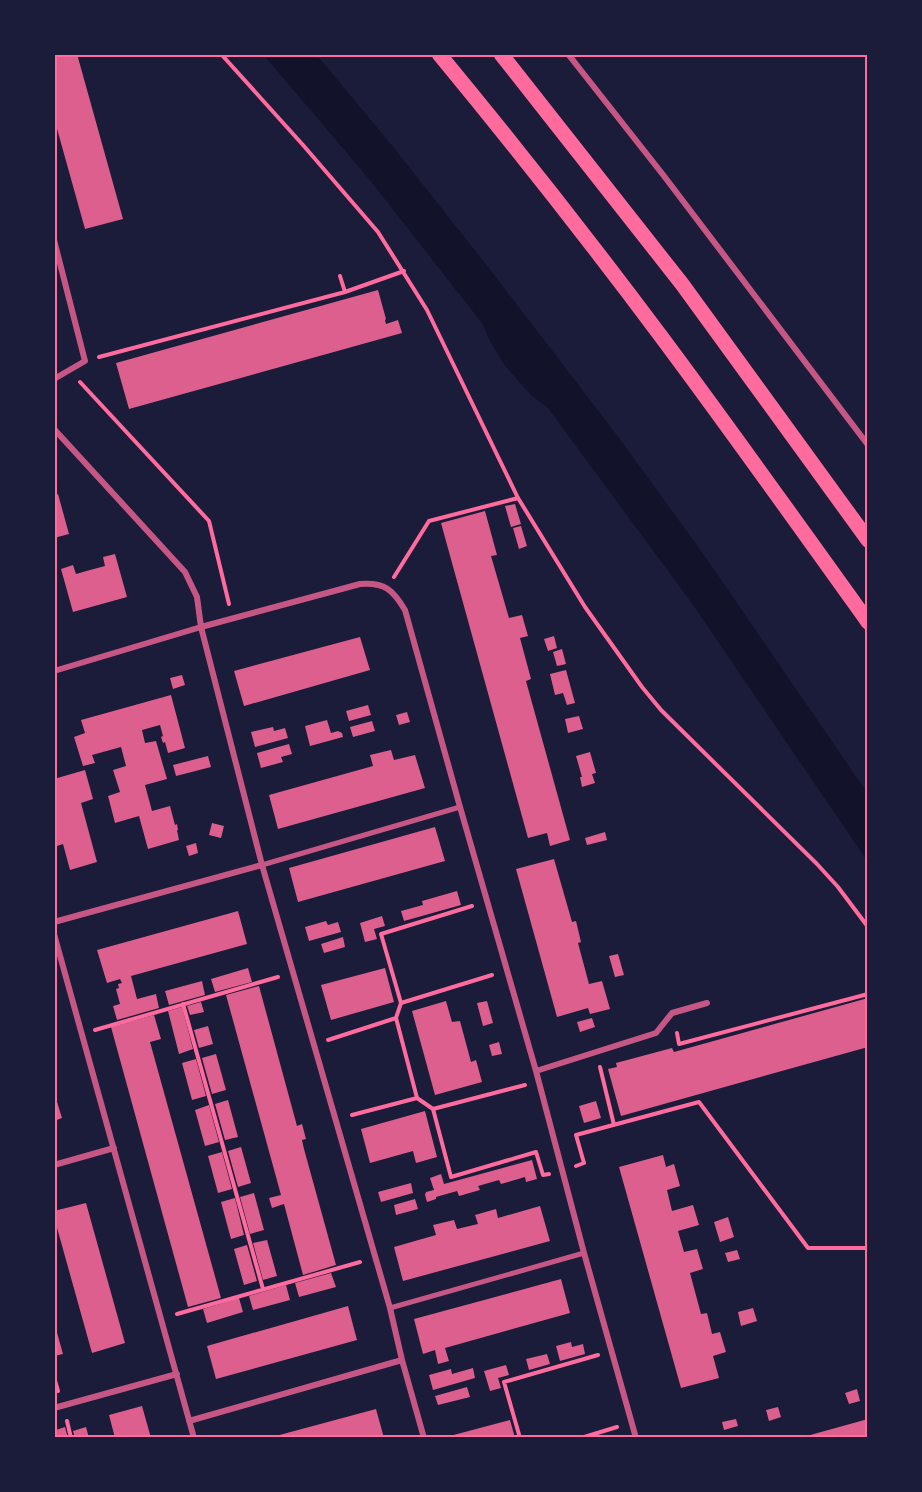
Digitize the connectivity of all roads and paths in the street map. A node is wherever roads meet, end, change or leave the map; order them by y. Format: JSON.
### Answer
{"nodes":[{"id":1,"x":221,"y":54,"type":"edge"},
{"id":2,"x":439,"y":54,"type":"edge"},
{"id":3,"x":501,"y":54,"type":"edge"},
{"id":4,"x":568,"y":54,"type":"edge"},
{"id":5,"x":54,"y":240,"type":"edge"},
{"id":6,"x":404,"y":271,"type":"junction"},
{"id":7,"x":340,"y":276,"type":"dead end"},
{"id":8,"x":345,"y":292,"type":"junction"},
{"id":9,"x":85,"y":361,"type":"junction"},
{"id":10,"x":69,"y":371,"type":"junction"},
{"id":11,"x":54,"y":379,"type":"edge"},
{"id":12,"x":54,"y":429,"type":"edge"},
{"id":13,"x":868,"y":445,"type":"edge"},
{"id":14,"x":518,"y":498,"type":"junction"},
{"id":15,"x":868,"y":540,"type":"edge"},
{"id":16,"x":387,"y":587,"type":"junction"},
{"id":17,"x":233,"y":619,"type":"junction"},
{"id":18,"x":868,"y":622,"type":"edge"},
{"id":19,"x":201,"y":627,"type":"junction"},
{"id":20,"x":54,"y":671,"type":"edge"},
{"id":21,"x":460,"y":807,"type":"junction"},
{"id":22,"x":262,"y":864,"type":"junction"},
{"id":23,"x":487,"y":902,"type":"junction"},
{"id":24,"x":54,"y":922,"type":"edge"},
{"id":25,"x":868,"y":927,"type":"edge"},
{"id":26,"x":54,"y":934,"type":"edge"},
{"id":27,"x":507,"y":970,"type":"junction"},
{"id":28,"x":293,"y":972,"type":"junction"},
{"id":29,"x":868,"y":994,"type":"edge"},
{"id":30,"x":401,"y":1003,"type":"junction"},
{"id":31,"x":707,"y":1003,"type":"dead end"},
{"id":32,"x":183,"y":1004,"type":"junction"},
{"id":33,"x":672,"y":1013,"type":"junction"},
{"id":34,"x":396,"y":1018,"type":"junction"},
{"id":35,"x":82,"y":1034,"type":"junction"},
{"id":36,"x":314,"y":1044,"type":"junction"},
{"id":37,"x":599,"y":1064,"type":"dead end"},
{"id":38,"x":536,"y":1071,"type":"junction"},
{"id":39,"x":539,"y":1081,"type":"junction"},
{"id":40,"x":417,"y":1098,"type":"junction"},
{"id":41,"x":433,"y":1109,"type":"junction"},
{"id":42,"x":335,"y":1120,"type":"junction"},
{"id":43,"x":614,"y":1125,"type":"junction"},
{"id":44,"x":114,"y":1148,"type":"junction"},
{"id":45,"x":54,"y":1165,"type":"edge"},
{"id":46,"x":562,"y":1171,"type":"junction"},
{"id":47,"x":868,"y":1248,"type":"edge"},
{"id":48,"x":584,"y":1253,"type":"junction"},
{"id":49,"x":375,"y":1258,"type":"junction"},
{"id":50,"x":263,"y":1289,"type":"junction"},
{"id":51,"x":390,"y":1308,"type":"junction"},
{"id":52,"x":161,"y":1318,"type":"junction"},
{"id":53,"x":612,"y":1351,"type":"junction"},
{"id":54,"x":402,"y":1359,"type":"junction"},
{"id":55,"x":177,"y":1374,"type":"junction"},
{"id":56,"x":54,"y":1408,"type":"edge"},
{"id":57,"x":189,"y":1421,"type":"junction"},
{"id":58,"x":632,"y":1423,"type":"junction"},
{"id":59,"x":194,"y":1438,"type":"edge"},
{"id":60,"x":424,"y":1438,"type":"edge"},
{"id":61,"x":520,"y":1438,"type":"edge"},
{"id":62,"x":581,"y":1438,"type":"edge"},
{"id":63,"x":636,"y":1438,"type":"edge"}],
"edges":[{"from":1,"to":6,"type":"path"},
{"from":2,"to":18,"type":"main road"},
{"from":3,"to":15,"type":"main road"},
{"from":4,"to":13,"type":"street"},
{"from":5,"to":9,"type":"street"},
{"from":6,"to":8,"type":"path"},
{"from":6,"to":14,"type":"path"},
{"from":7,"to":8,"type":"path"},
{"from":8,"to":9,"type":"path"},
{"from":9,"to":10,"type":"street"},
{"from":10,"to":11,"type":"street"},
{"from":10,"to":17,"type":"path"},
{"from":12,"to":19,"type":"street"},
{"from":14,"to":16,"type":"path"},
{"from":14,"to":25,"type":"path"},
{"from":16,"to":17,"type":"street"},
{"from":16,"to":21,"type":"street"},
{"from":17,"to":19,"type":"street"},
{"from":19,"to":20,"type":"street"},
{"from":19,"to":22,"type":"street"},
{"from":21,"to":22,"type":"street"},
{"from":21,"to":23,"type":"street"},
{"from":22,"to":24,"type":"street"},
{"from":22,"to":28,"type":"street"},
{"from":23,"to":27,"type":"street"},
{"from":23,"to":30,"type":"path"},
{"from":26,"to":35,"type":"street"},
{"from":27,"to":30,"type":"path"},
{"from":27,"to":38,"type":"street"},
{"from":28,"to":32,"type":"path"},
{"from":28,"to":36,"type":"street"},
{"from":29,"to":33,"type":"path"},
{"from":30,"to":34,"type":"path"},
{"from":31,"to":33,"type":"street"},
{"from":32,"to":35,"type":"path"},
{"from":32,"to":50,"type":"path"},
{"from":33,"to":38,"type":"street"},
{"from":34,"to":36,"type":"path"},
{"from":34,"to":40,"type":"path"},
{"from":35,"to":44,"type":"street"},
{"from":36,"to":42,"type":"street"},
{"from":37,"to":43,"type":"path"},
{"from":38,"to":39,"type":"street"},
{"from":39,"to":41,"type":"path"},
{"from":39,"to":46,"type":"street"},
{"from":40,"to":41,"type":"path"},
{"from":40,"to":42,"type":"path"},
{"from":41,"to":46,"type":"path"},
{"from":42,"to":49,"type":"street"},
{"from":43,"to":46,"type":"path"},
{"from":43,"to":47,"type":"path"},
{"from":44,"to":45,"type":"street"},
{"from":44,"to":52,"type":"street"},
{"from":46,"to":48,"type":"street"},
{"from":48,"to":51,"type":"street"},
{"from":48,"to":53,"type":"street"},
{"from":49,"to":50,"type":"path"},
{"from":49,"to":51,"type":"street"},
{"from":50,"to":52,"type":"path"},
{"from":51,"to":54,"type":"street"},
{"from":52,"to":55,"type":"street"},
{"from":53,"to":58,"type":"street"},
{"from":53,"to":61,"type":"path"},
{"from":54,"to":57,"type":"street"},
{"from":54,"to":60,"type":"street"},
{"from":55,"to":56,"type":"street"},
{"from":55,"to":57,"type":"street"},
{"from":57,"to":59,"type":"street"},
{"from":58,"to":62,"type":"path"},
{"from":58,"to":63,"type":"street"}]}
